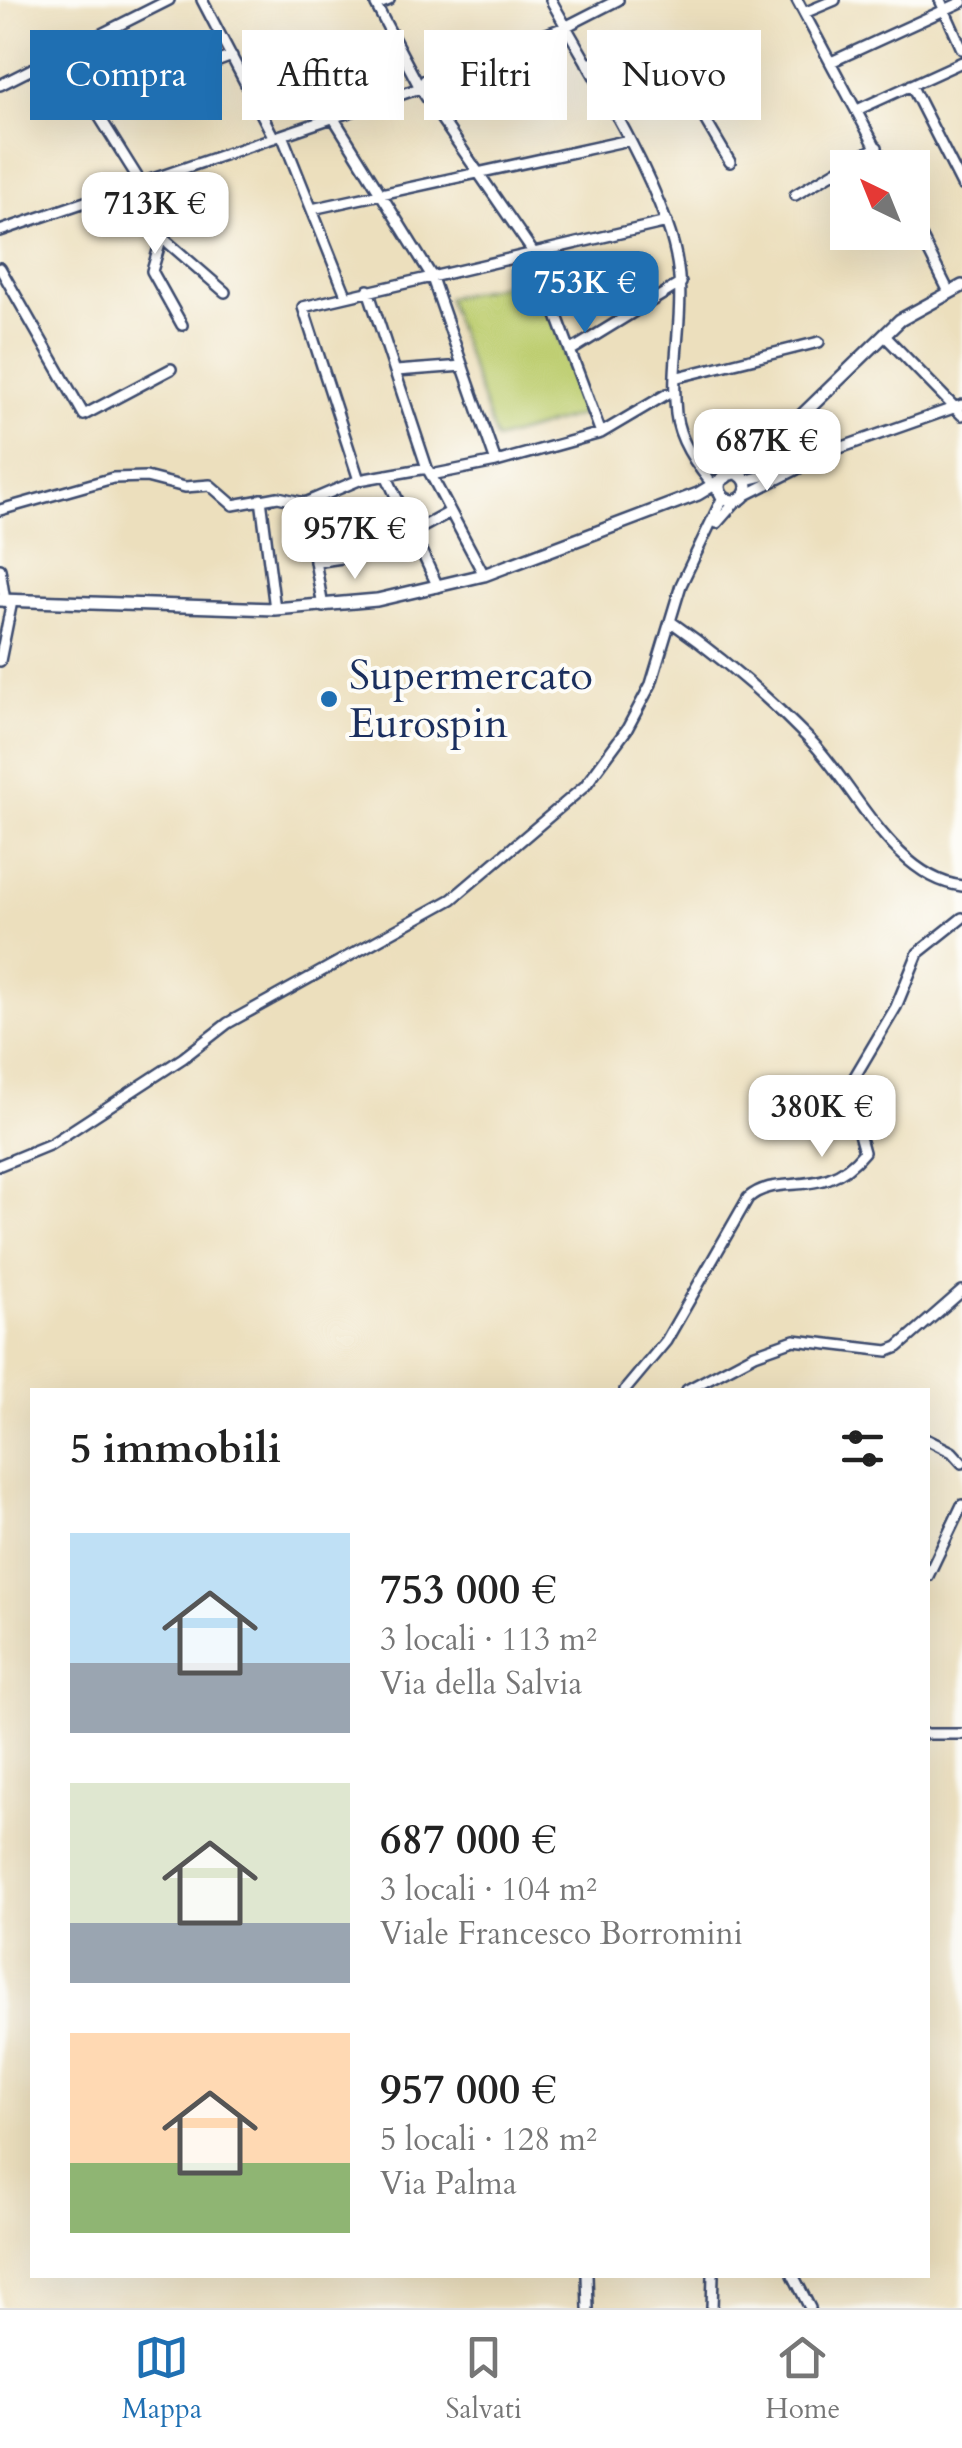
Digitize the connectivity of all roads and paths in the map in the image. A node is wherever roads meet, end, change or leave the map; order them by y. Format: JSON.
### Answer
{"nodes":[{"id":1,"x":168,"y":0,"type":"edge"},
{"id":2,"x":202,"y":0,"type":"edge"},
{"id":3,"x":390,"y":0,"type":"edge"},
{"id":4,"x":550,"y":0,"type":"edge"},
{"id":5,"x":618,"y":0,"type":"edge"},
{"id":6,"x":797,"y":0,"type":"edge"},
{"id":7,"x":834,"y":0,"type":"edge"},
{"id":8,"x":962,"y":2,"type":"edge"},
{"id":9,"x":942,"y":5,"type":"edge"},
{"id":10,"x":804,"y":14,"type":"junction"},
{"id":11,"x":566,"y":27,"type":"junction"},
{"id":12,"x":962,"y":49,"type":"edge"},
{"id":13,"x":232,"y":56,"type":"junction"},
{"id":14,"x":830,"y":62,"type":"junction"},
{"id":15,"x":962,"y":62,"type":"edge"},
{"id":16,"x":587,"y":64,"type":"edge"},
{"id":17,"x":0,"y":84,"type":"edge"},
{"id":18,"x":912,"y":85,"type":"junction"},
{"id":19,"x":420,"y":88,"type":"junction"},
{"id":20,"x":404,"y":94,"type":"edge"},
{"id":21,"x":857,"y":110,"type":"junction"},
{"id":22,"x":328,"y":120,"type":"edge"},
{"id":23,"x":335,"y":120,"type":"edge"},
{"id":24,"x":618,"y":120,"type":"edge"},
{"id":25,"x":705,"y":120,"type":"edge"},
{"id":26,"x":278,"y":136,"type":"junction"},
{"id":27,"x":629,"y":140,"type":"junction"},
{"id":28,"x":877,"y":147,"type":"junction"},
{"id":29,"x":878,"y":150,"type":"edge"},
{"id":30,"x":730,"y":162,"type":"dead end"},
{"id":31,"x":477,"y":172,"type":"junction"},
{"id":32,"x":141,"y":183,"type":"junction"},
{"id":33,"x":962,"y":185,"type":"edge"},
{"id":34,"x":111,"y":194,"type":"junction"},
{"id":35,"x":381,"y":194,"type":"junction"},
{"id":36,"x":794,"y":196,"type":"dead end"},
{"id":37,"x":312,"y":210,"type":"junction"},
{"id":38,"x":667,"y":222,"type":"junction"},
{"id":39,"x":0,"y":232,"type":"edge"},
{"id":40,"x":162,"y":238,"type":"junction"},
{"id":41,"x":928,"y":250,"type":"edge"},
{"id":42,"x":534,"y":252,"type":"junction"},
{"id":43,"x":0,"y":268,"type":"edge"},
{"id":44,"x":431,"y":275,"type":"junction"},
{"id":45,"x":682,"y":283,"type":"junction"},
{"id":46,"x":962,"y":286,"type":"edge"},
{"id":47,"x":368,"y":290,"type":"junction"},
{"id":48,"x":225,"y":292,"type":"dead end"},
{"id":49,"x":949,"y":292,"type":"junction"},
{"id":50,"x":346,"y":295,"type":"junction"},
{"id":51,"x":182,"y":325,"type":"dead end"},
{"id":52,"x":884,"y":335,"type":"junction"},
{"id":53,"x":819,"y":342,"type":"dead end"},
{"id":54,"x":570,"y":352,"type":"junction"},
{"id":55,"x":463,"y":366,"type":"junction"},
{"id":56,"x":171,"y":369,"type":"dead end"},
{"id":57,"x":396,"y":372,"type":"junction"},
{"id":58,"x":678,"y":377,"type":"junction"},
{"id":59,"x":668,"y":394,"type":"dead end"},
{"id":60,"x":960,"y":409,"type":"edge"},
{"id":61,"x":792,"y":426,"type":"junction"},
{"id":62,"x":600,"y":432,"type":"junction"},
{"id":63,"x":837,"y":449,"type":"junction"},
{"id":64,"x":762,"y":453,"type":"junction"},
{"id":65,"x":496,"y":462,"type":"junction"},
{"id":66,"x":700,"y":467,"type":"junction"},
{"id":67,"x":792,"y":468,"type":"junction"},
{"id":68,"x":429,"y":471,"type":"junction"},
{"id":69,"x":386,"y":475,"type":"junction"},
{"id":70,"x":728,"y":476,"type":"junction"},
{"id":71,"x":746,"y":479,"type":"junction"},
{"id":72,"x":360,"y":480,"type":"junction"},
{"id":73,"x":719,"y":492,"type":"junction"},
{"id":74,"x":698,"y":494,"type":"junction"},
{"id":75,"x":739,"y":498,"type":"junction"},
{"id":76,"x":260,"y":499,"type":"junction"},
{"id":77,"x":306,"y":503,"type":"junction"},
{"id":78,"x":0,"y":510,"type":"edge"},
{"id":79,"x":450,"y":512,"type":"junction"},
{"id":80,"x":708,"y":532,"type":"junction"},
{"id":81,"x":411,"y":534,"type":"junction"},
{"id":82,"x":316,"y":562,"type":"junction"},
{"id":83,"x":0,"y":569,"type":"edge"},
{"id":84,"x":484,"y":575,"type":"junction"},
{"id":85,"x":438,"y":587,"type":"junction"},
{"id":86,"x":6,"y":601,"type":"edge"},
{"id":87,"x":323,"y":607,"type":"junction"},
{"id":88,"x":275,"y":609,"type":"junction"},
{"id":89,"x":670,"y":622,"type":"junction"},
{"id":90,"x":0,"y":661,"type":"edge"},
{"id":91,"x":962,"y":886,"type":"edge"},
{"id":92,"x":962,"y":918,"type":"edge"},
{"id":93,"x":0,"y":1165,"type":"edge"},
{"id":94,"x":962,"y":1291,"type":"edge"},
{"id":95,"x":628,"y":1388,"type":"edge"},
{"id":96,"x":691,"y":1388,"type":"edge"},
{"id":97,"x":930,"y":1441,"type":"edge"},
{"id":98,"x":962,"y":1462,"type":"edge"},
{"id":99,"x":962,"y":1505,"type":"edge"},
{"id":100,"x":930,"y":1572,"type":"edge"},
{"id":101,"x":930,"y":1734,"type":"edge"},
{"id":102,"x":962,"y":1734,"type":"edge"},
{"id":103,"x":587,"y":2278,"type":"edge"},
{"id":104,"x":713,"y":2278,"type":"edge"},
{"id":105,"x":794,"y":2278,"type":"edge"},
{"id":106,"x":588,"y":2308,"type":"edge"},
{"id":107,"x":712,"y":2308,"type":"edge"},
{"id":108,"x":810,"y":2308,"type":"edge"}],
"edges":[{"from":1,"to":17,"type":"street"},
{"from":2,"to":13,"type":"street"},
{"from":3,"to":19,"type":"street"},
{"from":4,"to":11,"type":"street"},
{"from":5,"to":11,"type":"street"},
{"from":6,"to":10,"type":"street"},
{"from":7,"to":10,"type":"street"},
{"from":8,"to":9,"type":"street"},
{"from":9,"to":12,"type":"street"},
{"from":9,"to":14,"type":"street"},
{"from":10,"to":14,"type":"street"},
{"from":11,"to":16,"type":"street"},
{"from":11,"to":19,"type":"street"},
{"from":13,"to":26,"type":"street"},
{"from":13,"to":32,"type":"street"},
{"from":14,"to":21,"type":"street"},
{"from":15,"to":18,"type":"street"},
{"from":18,"to":21,"type":"street"},
{"from":18,"to":33,"type":"street"},
{"from":19,"to":20,"type":"street"},
{"from":19,"to":31,"type":"street"},
{"from":21,"to":28,"type":"street"},
{"from":22,"to":26,"type":"street"},
{"from":23,"to":35,"type":"street"},
{"from":24,"to":27,"type":"street"},
{"from":25,"to":30,"type":"street"},
{"from":26,"to":32,"type":"street"},
{"from":26,"to":37,"type":"street"},
{"from":27,"to":31,"type":"street"},
{"from":27,"to":38,"type":"street"},
{"from":28,"to":29,"type":"street"},
{"from":28,"to":36,"type":"street"},
{"from":31,"to":35,"type":"street"},
{"from":31,"to":42,"type":"street"},
{"from":32,"to":34,"type":"street"},
{"from":34,"to":39,"type":"street"},
{"from":34,"to":40,"type":"street"},
{"from":35,"to":37,"type":"street"},
{"from":35,"to":44,"type":"street"},
{"from":37,"to":50,"type":"street"},
{"from":38,"to":42,"type":"street"},
{"from":38,"to":45,"type":"street"},
{"from":40,"to":48,"type":"street"},
{"from":40,"to":51,"type":"street"},
{"from":41,"to":49,"type":"street"},
{"from":42,"to":44,"type":"street"},
{"from":42,"to":54,"type":"street"},
{"from":43,"to":56,"type":"street"},
{"from":44,"to":47,"type":"street"},
{"from":44,"to":55,"type":"street"},
{"from":45,"to":54,"type":"street"},
{"from":45,"to":58,"type":"street"},
{"from":46,"to":49,"type":"main road"},
{"from":47,"to":50,"type":"street"},
{"from":47,"to":57,"type":"street"},
{"from":49,"to":52,"type":"main road"},
{"from":50,"to":72,"type":"street"},
{"from":52,"to":60,"type":"street"},
{"from":52,"to":61,"type":"main road"},
{"from":53,"to":58,"type":"street"},
{"from":54,"to":62,"type":"street"},
{"from":55,"to":57,"type":"street"},
{"from":55,"to":65,"type":"street"},
{"from":57,"to":68,"type":"street"},
{"from":58,"to":66,"type":"street"},
{"from":59,"to":62,"type":"street"},
{"from":60,"to":63,"type":"street"},
{"from":61,"to":63,"type":"street"},
{"from":61,"to":64,"type":"main road"},
{"from":62,"to":65,"type":"street"},
{"from":63,"to":67,"type":"street"},
{"from":64,"to":70,"type":"main road"},
{"from":64,"to":71,"type":"main road"},
{"from":65,"to":68,"type":"street"},
{"from":66,"to":70,"type":"street"},
{"from":66,"to":73,"type":"street"},
{"from":66,"to":74,"type":"street"},
{"from":67,"to":71,"type":"street"},
{"from":67,"to":75,"type":"street"},
{"from":68,"to":69,"type":"street"},
{"from":68,"to":79,"type":"street"},
{"from":69,"to":72,"type":"street"},
{"from":69,"to":81,"type":"street"},
{"from":70,"to":71,"type":"main road"},
{"from":70,"to":73,"type":"main road"},
{"from":71,"to":75,"type":"main road"},
{"from":72,"to":77,"type":"street"},
{"from":73,"to":74,"type":"main road"},
{"from":73,"to":75,"type":"main road"},
{"from":73,"to":80,"type":"street"},
{"from":74,"to":84,"type":"main road"},
{"from":75,"to":80,"type":"street"},
{"from":76,"to":77,"type":"street"},
{"from":76,"to":78,"type":"street"},
{"from":76,"to":88,"type":"street"},
{"from":77,"to":82,"type":"street"},
{"from":79,"to":81,"type":"street"},
{"from":79,"to":84,"type":"street"},
{"from":80,"to":89,"type":"street"},
{"from":81,"to":82,"type":"street"},
{"from":81,"to":85,"type":"street"},
{"from":82,"to":87,"type":"street"},
{"from":83,"to":86,"type":"street"},
{"from":84,"to":85,"type":"main road"},
{"from":85,"to":87,"type":"main road"},
{"from":86,"to":88,"type":"main road"},
{"from":86,"to":90,"type":"street"},
{"from":87,"to":88,"type":"main road"},
{"from":89,"to":91,"type":"street"},
{"from":89,"to":93,"type":"street"},
{"from":92,"to":95,"type":"street"},
{"from":94,"to":96,"type":"street"},
{"from":97,"to":98,"type":"street"},
{"from":99,"to":100,"type":"street"},
{"from":101,"to":102,"type":"street"},
{"from":103,"to":106,"type":"street"},
{"from":104,"to":107,"type":"street"},
{"from":105,"to":108,"type":"street"}]}
